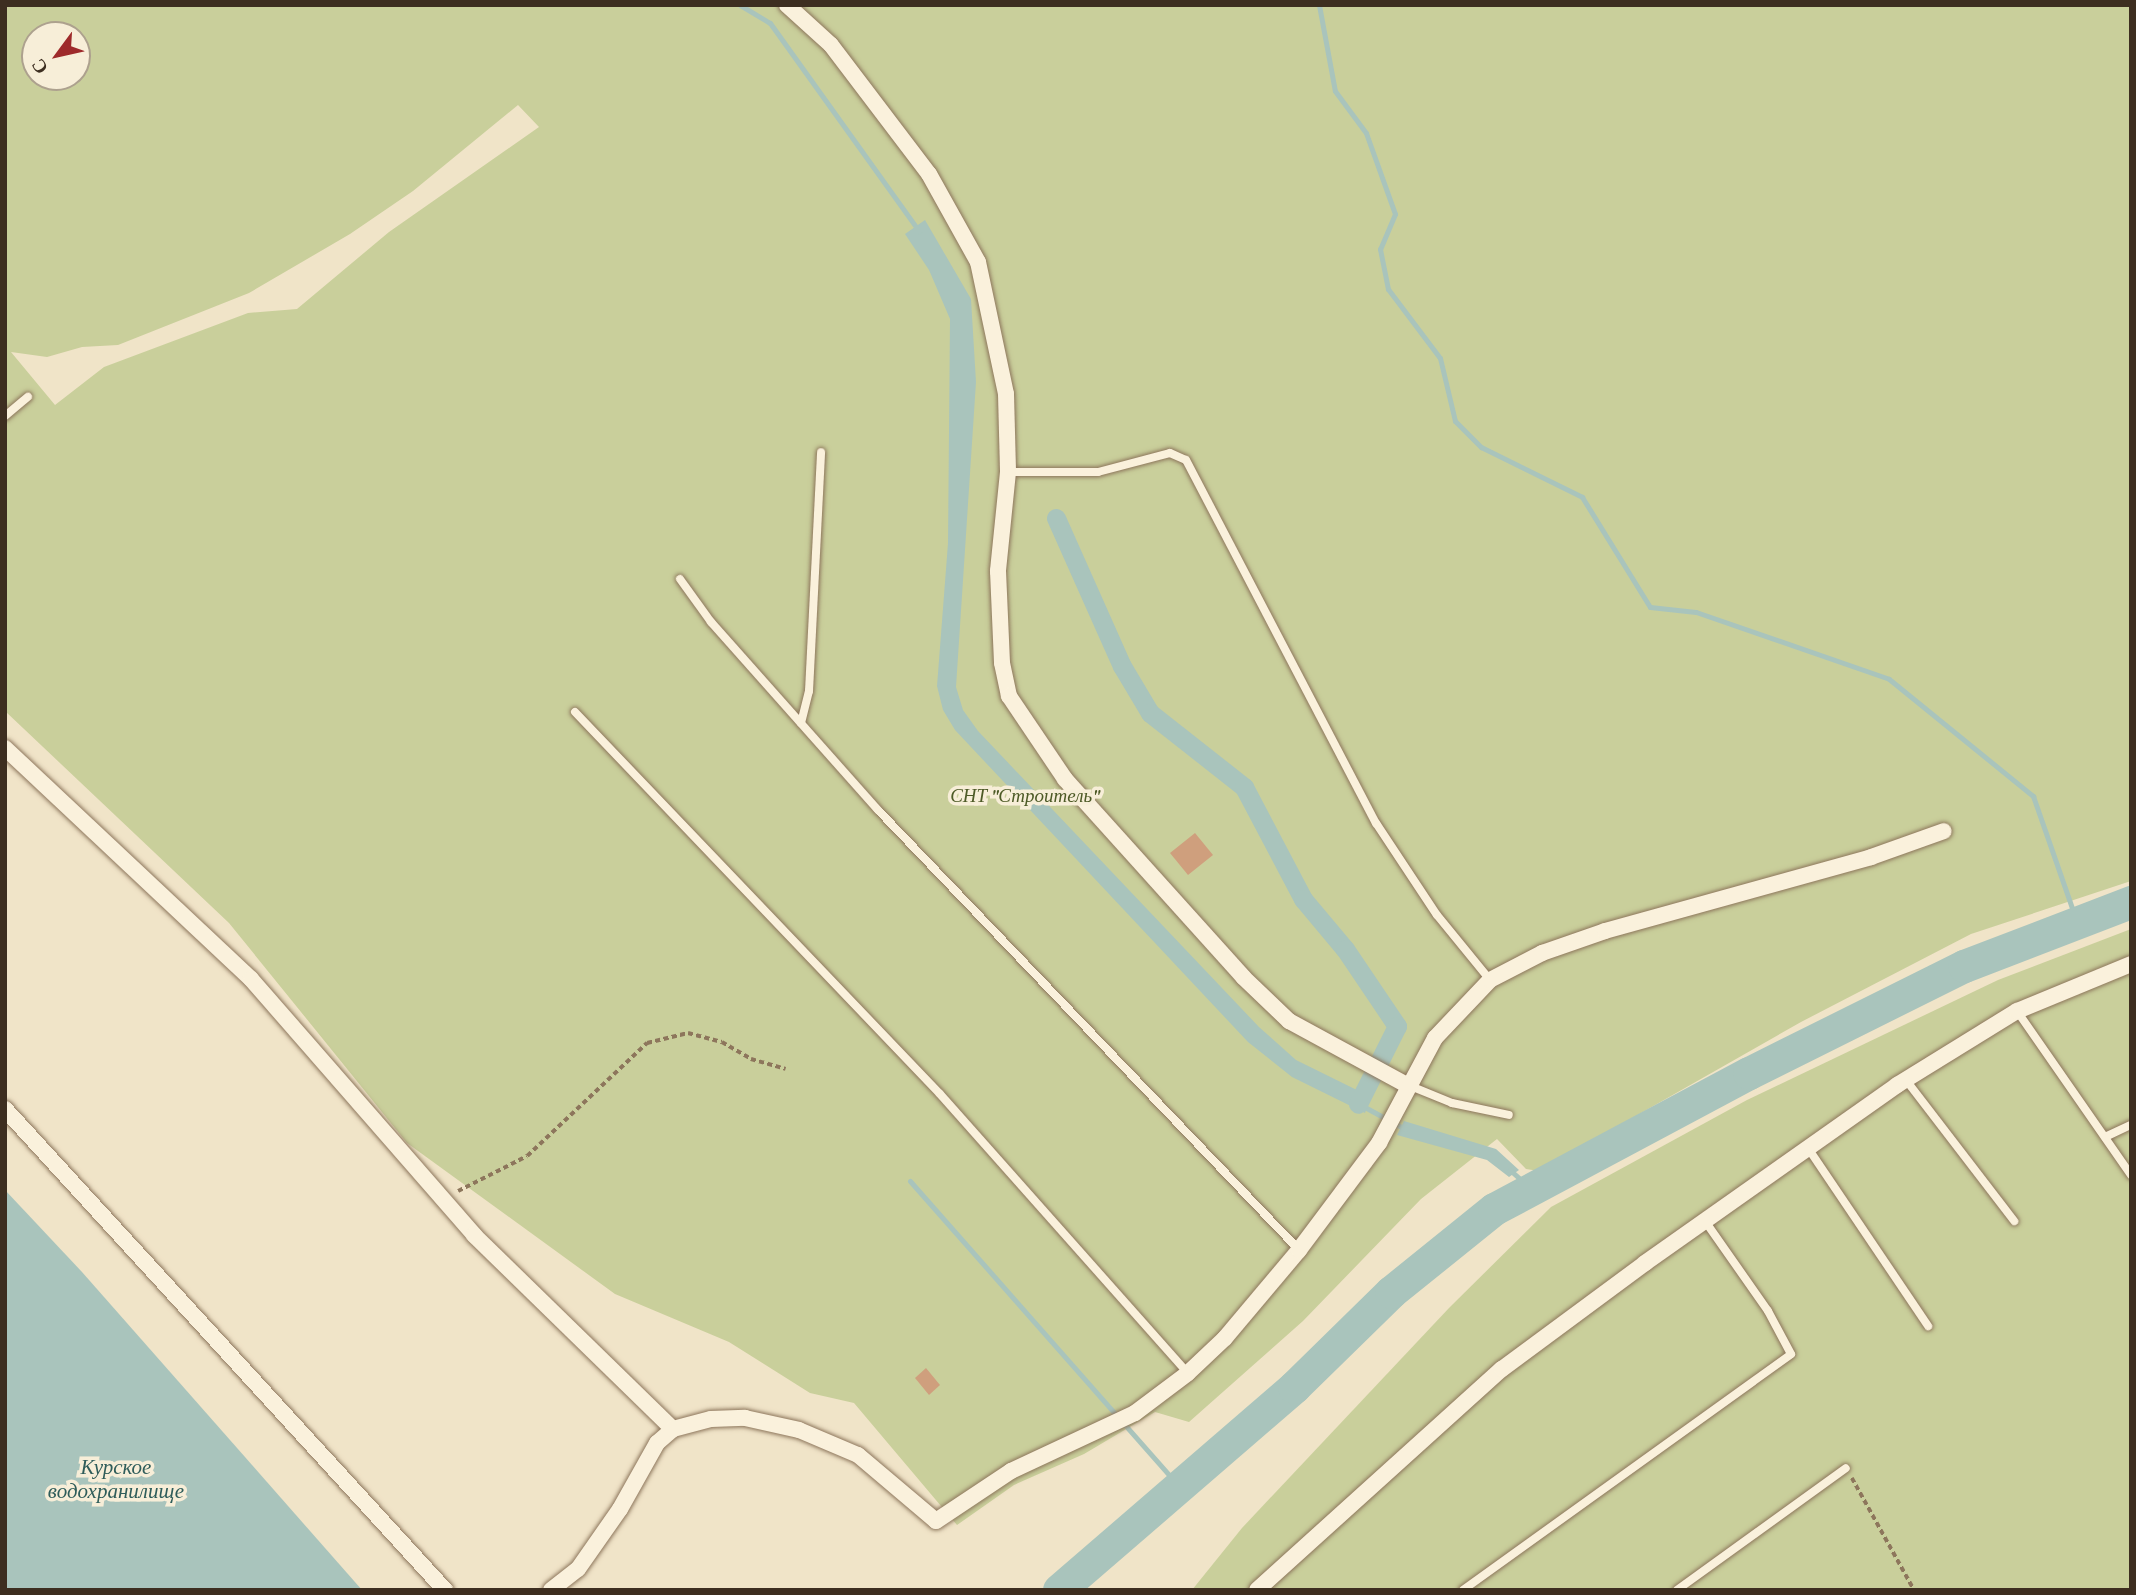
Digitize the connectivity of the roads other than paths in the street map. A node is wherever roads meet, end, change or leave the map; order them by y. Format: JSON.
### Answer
{"nodes":[{"id":1,"x":787,"y":5,"type":"edge"},
{"id":2,"x":28,"y":397,"type":"dead end"},
{"id":3,"x":5,"y":416,"type":"edge"},
{"id":4,"x":821,"y":452,"type":"dead end"},
{"id":5,"x":1008,"y":472,"type":"junction"},
{"id":6,"x":680,"y":579,"type":"dead end"},
{"id":7,"x":575,"y":712,"type":"dead end"},
{"id":8,"x":801,"y":723,"type":"junction"},
{"id":9,"x":5,"y":748,"type":"edge"},
{"id":10,"x":1944,"y":831,"type":"dead end"},
{"id":11,"x":2131,"y":964,"type":"edge"},
{"id":12,"x":1490,"y":980,"type":"junction"},
{"id":13,"x":2017,"y":1011,"type":"junction"},
{"id":14,"x":1906,"y":1080,"type":"junction"},
{"id":15,"x":1407,"y":1085,"type":"junction"},
{"id":16,"x":5,"y":1109,"type":"edge"},
{"id":17,"x":1509,"y":1115,"type":"dead end"},
{"id":18,"x":2131,"y":1125,"type":"edge"},
{"id":19,"x":2105,"y":1137,"type":"junction"},
{"id":20,"x":1808,"y":1147,"type":"junction"},
{"id":21,"x":2131,"y":1175,"type":"edge"},
{"id":22,"x":1705,"y":1220,"type":"junction"},
{"id":23,"x":2014,"y":1221,"type":"dead end"},
{"id":24,"x":1299,"y":1250,"type":"junction"},
{"id":25,"x":1928,"y":1326,"type":"dead end"},
{"id":26,"x":1188,"y":1373,"type":"junction"},
{"id":27,"x":673,"y":1429,"type":"junction"},
{"id":28,"x":1846,"y":1468,"type":"road end"},
{"id":29,"x":445,"y":1590,"type":"edge"},
{"id":30,"x":551,"y":1590,"type":"edge"},
{"id":31,"x":1257,"y":1590,"type":"edge"},
{"id":32,"x":1463,"y":1590,"type":"edge"},
{"id":33,"x":1677,"y":1590,"type":"edge"}],
"edges":[{"from":1,"to":5,"type":"street"},
{"from":2,"to":3,"type":"lane"},
{"from":4,"to":8,"type":"lane"},
{"from":5,"to":12,"type":"lane"},
{"from":5,"to":15,"type":"street"},
{"from":6,"to":8,"type":"lane"},
{"from":7,"to":26,"type":"lane"},
{"from":8,"to":24,"type":"lane"},
{"from":9,"to":27,"type":"street"},
{"from":10,"to":12,"type":"street"},
{"from":11,"to":13,"type":"street"},
{"from":12,"to":15,"type":"street"},
{"from":13,"to":14,"type":"street"},
{"from":13,"to":19,"type":"lane"},
{"from":14,"to":20,"type":"street"},
{"from":14,"to":23,"type":"lane"},
{"from":15,"to":17,"type":"lane"},
{"from":15,"to":24,"type":"street"},
{"from":16,"to":29,"type":"street"},
{"from":18,"to":19,"type":"lane"},
{"from":19,"to":21,"type":"lane"},
{"from":20,"to":22,"type":"street"},
{"from":20,"to":25,"type":"lane"},
{"from":22,"to":31,"type":"street"},
{"from":22,"to":32,"type":"lane"},
{"from":24,"to":26,"type":"street"},
{"from":26,"to":27,"type":"street"},
{"from":27,"to":30,"type":"street"},
{"from":28,"to":33,"type":"lane"}]}
